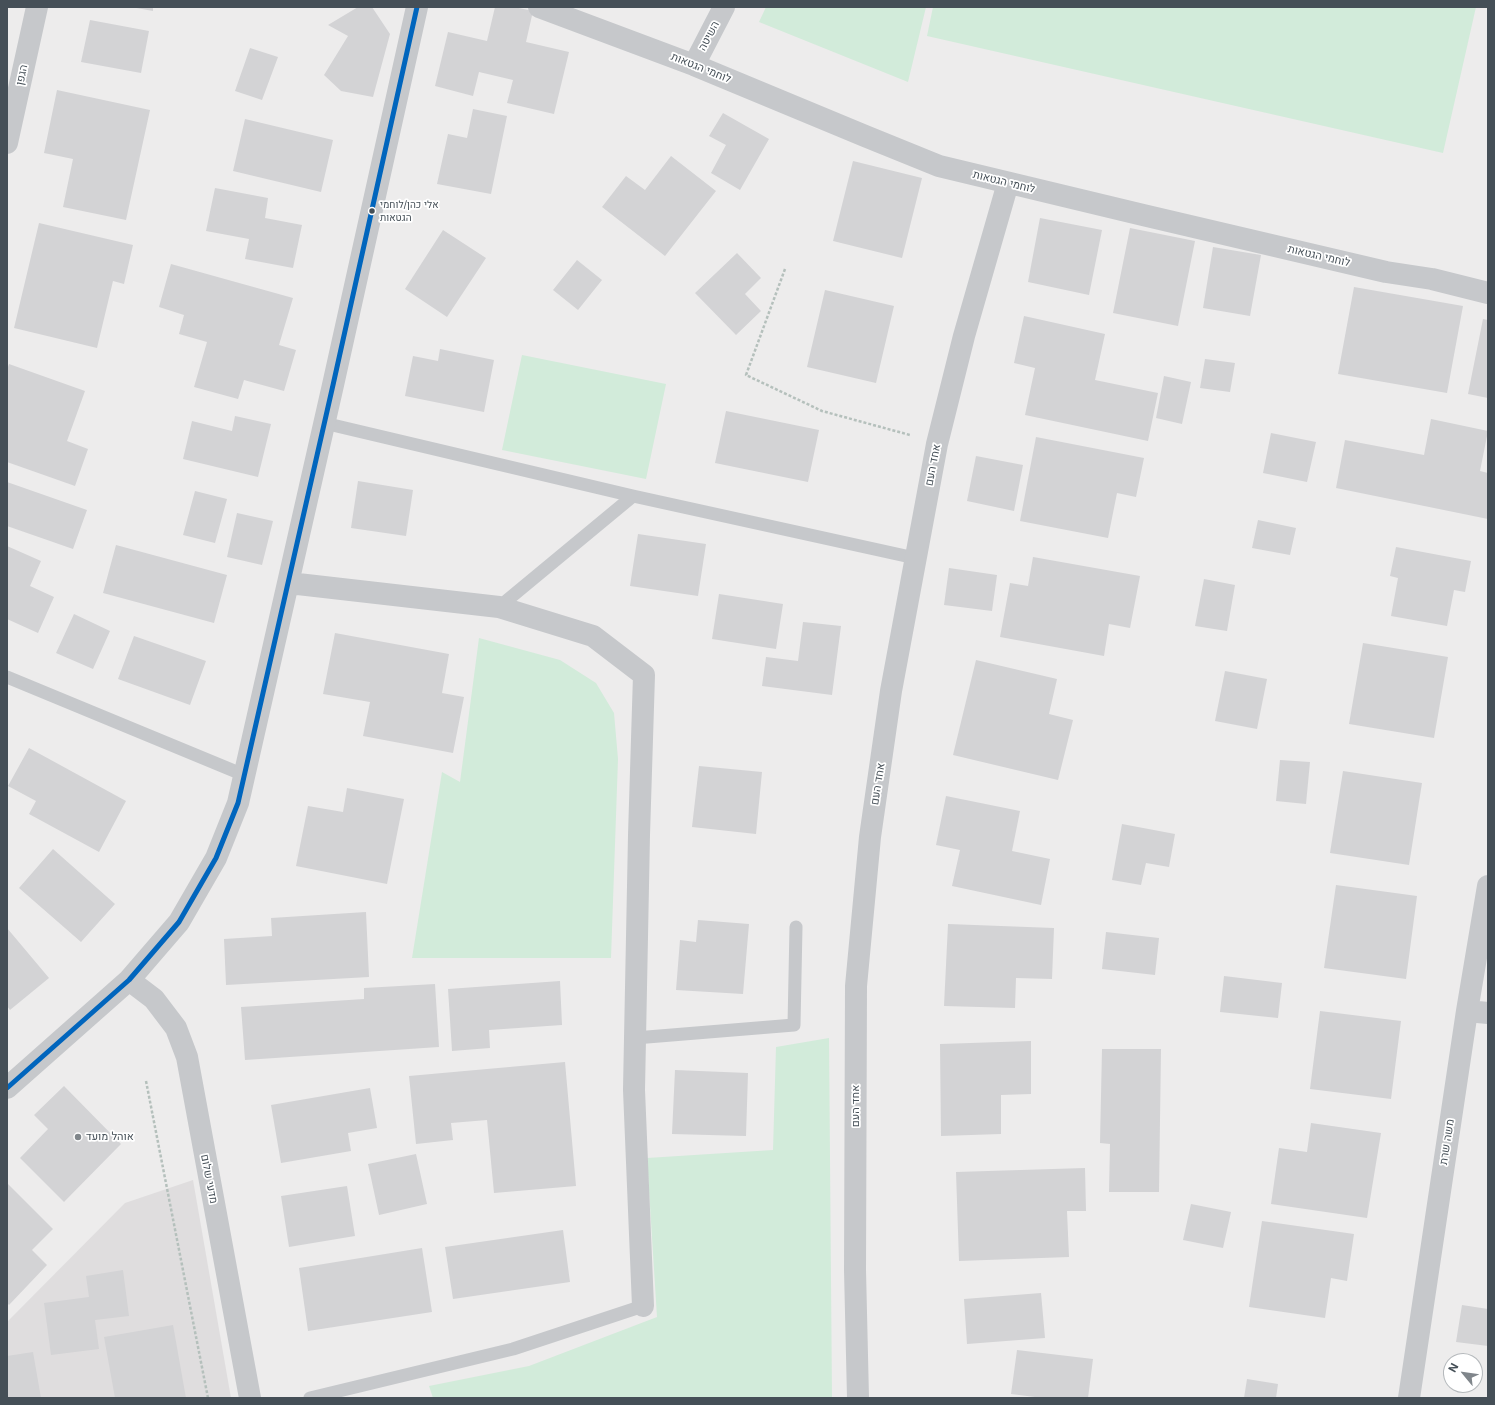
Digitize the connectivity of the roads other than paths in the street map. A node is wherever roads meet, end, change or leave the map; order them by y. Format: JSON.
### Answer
{"nodes":[{"id":1,"x":36,"y":7,"type":"edge"},
{"id":2,"x":417,"y":7,"type":"edge"},
{"id":3,"x":539,"y":7,"type":"edge"},
{"id":4,"x":724,"y":7,"type":"edge"},
{"id":5,"x":694,"y":65,"type":"junction"},
{"id":6,"x":7,"y":143,"type":"edge"},
{"id":7,"x":1008,"y":183,"type":"junction"},
{"id":8,"x":1488,"y":293,"type":"edge"},
{"id":9,"x":324,"y":423,"type":"junction"},
{"id":10,"x":633,"y":496,"type":"junction"},
{"id":11,"x":916,"y":558,"type":"junction"},
{"id":12,"x":288,"y":583,"type":"junction"},
{"id":13,"x":499,"y":607,"type":"junction"},
{"id":14,"x":7,"y":677,"type":"edge"},
{"id":15,"x":244,"y":775,"type":"junction"},
{"id":16,"x":1488,"y":886,"type":"edge"},
{"id":17,"x":796,"y":927,"type":"dead end"},
{"id":18,"x":129,"y":980,"type":"junction"},
{"id":19,"x":1477,"y":1012,"type":"edge"},
{"id":20,"x":635,"y":1038,"type":"junction"},
{"id":21,"x":7,"y":1088,"type":"edge"},
{"id":22,"x":643,"y":1306,"type":"joint"},
{"id":23,"x":250,"y":1398,"type":"edge"},
{"id":24,"x":310,"y":1398,"type":"edge"},
{"id":25,"x":858,"y":1398,"type":"edge"},
{"id":26,"x":1409,"y":1398,"type":"edge"}],
"edges":[{"from":1,"to":6,"type":"street","name":"הגפן"},
{"from":2,"to":9,"type":"street"},
{"from":3,"to":5,"type":"street","name":"לוחמי הגטאות"},
{"from":4,"to":5,"type":"street","name":"השיטה"},
{"from":5,"to":7,"type":"street","name":"לוחמי הגטאות"},
{"from":7,"to":8,"type":"street","name":"לוחמי הגטאות"},
{"from":7,"to":11,"type":"street","name":"אחד העם"},
{"from":9,"to":10,"type":"lane"},
{"from":9,"to":12,"type":"street"},
{"from":10,"to":11,"type":"lane"},
{"from":10,"to":13,"type":"lane"},
{"from":11,"to":25,"type":"street","name":"אחד העם"},
{"from":12,"to":13,"type":"street"},
{"from":12,"to":15,"type":"street"},
{"from":13,"to":20,"type":"street"},
{"from":14,"to":15,"type":"lane"},
{"from":15,"to":18,"type":"street"},
{"from":16,"to":19,"type":"street","name":"משה שרת"},
{"from":17,"to":20,"type":"lane"},
{"from":18,"to":21,"type":"street"},
{"from":18,"to":23,"type":"street","name":"מדעי שלום"},
{"from":19,"to":26,"type":"street","name":"משה שרת"},
{"from":20,"to":22,"type":"street"},
{"from":22,"to":24,"type":"lane"}]}
